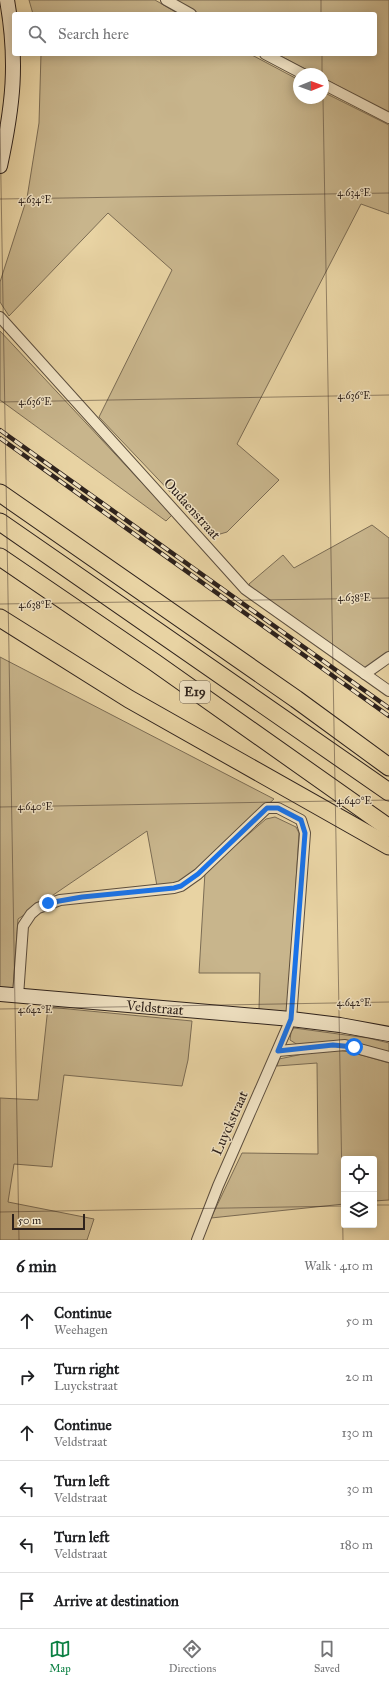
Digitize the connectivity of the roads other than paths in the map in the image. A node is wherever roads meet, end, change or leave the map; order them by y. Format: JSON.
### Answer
{"nodes":[{"id":1,"x":7,"y":0,"type":"edge"},
{"id":2,"x":166,"y":0,"type":"edge"},
{"id":3,"x":188,"y":12,"type":"edge"},
{"id":4,"x":12,"y":28,"type":"edge"},
{"id":5,"x":13,"y":56,"type":"edge"},
{"id":6,"x":269,"y":56,"type":"edge"},
{"id":7,"x":293,"y":69,"type":"edge"},
{"id":8,"x":329,"y":87,"type":"edge"},
{"id":9,"x":389,"y":118,"type":"edge"},
{"id":10,"x":0,"y":166,"type":"edge"},
{"id":11,"x":0,"y":317,"type":"edge"},
{"id":12,"x":0,"y":493,"type":"edge"},
{"id":13,"x":0,"y":522,"type":"edge"},
{"id":14,"x":0,"y":557,"type":"edge"},
{"id":15,"x":0,"y":618,"type":"edge"},
{"id":16,"x":389,"y":657,"type":"edge"},
{"id":17,"x":365,"y":674,"type":"junction"},
{"id":18,"x":389,"y":691,"type":"edge"},
{"id":19,"x":389,"y":767,"type":"edge"},
{"id":20,"x":389,"y":792,"type":"edge"},
{"id":21,"x":389,"y":828,"type":"edge"},
{"id":22,"x":389,"y":846,"type":"edge"},
{"id":23,"x":0,"y":994,"type":"edge"},
{"id":24,"x":18,"y":996,"type":"junction"},
{"id":25,"x":291,"y":1019,"type":"junction"},
{"id":26,"x":389,"y":1034,"type":"edge"},
{"id":27,"x":278,"y":1051,"type":"junction"},
{"id":28,"x":389,"y":1057,"type":"edge"},
{"id":29,"x":197,"y":1240,"type":"edge"}],
"edges":[{"from":1,"to":4,"type":"street"},
{"from":2,"to":3,"type":"street"},
{"from":5,"to":10,"type":"street"},
{"from":6,"to":7,"type":"street"},
{"from":8,"to":9,"type":"street"},
{"from":11,"to":17,"type":"street","name":"Oudaenstraat"},
{"from":12,"to":19,"type":"highway"},
{"from":13,"to":20,"type":"highway","number":"E19"},
{"from":14,"to":21,"type":"highway","number":"E19"},
{"from":15,"to":22,"type":"highway"},
{"from":16,"to":17,"type":"street"},
{"from":17,"to":18,"type":"street","name":"Oudaenstraat"},
{"from":23,"to":24,"type":"street","name":"Veldstraat"},
{"from":24,"to":25,"type":"street","name":"Veldstraat"},
{"from":24,"to":25,"type":"street"},
{"from":25,"to":26,"type":"street","name":"Veldstraat"},
{"from":25,"to":27,"type":"street","name":"Luyckstraat"},
{"from":27,"to":28,"type":"street"},
{"from":27,"to":29,"type":"street","name":"Luyckstraat"}]}
